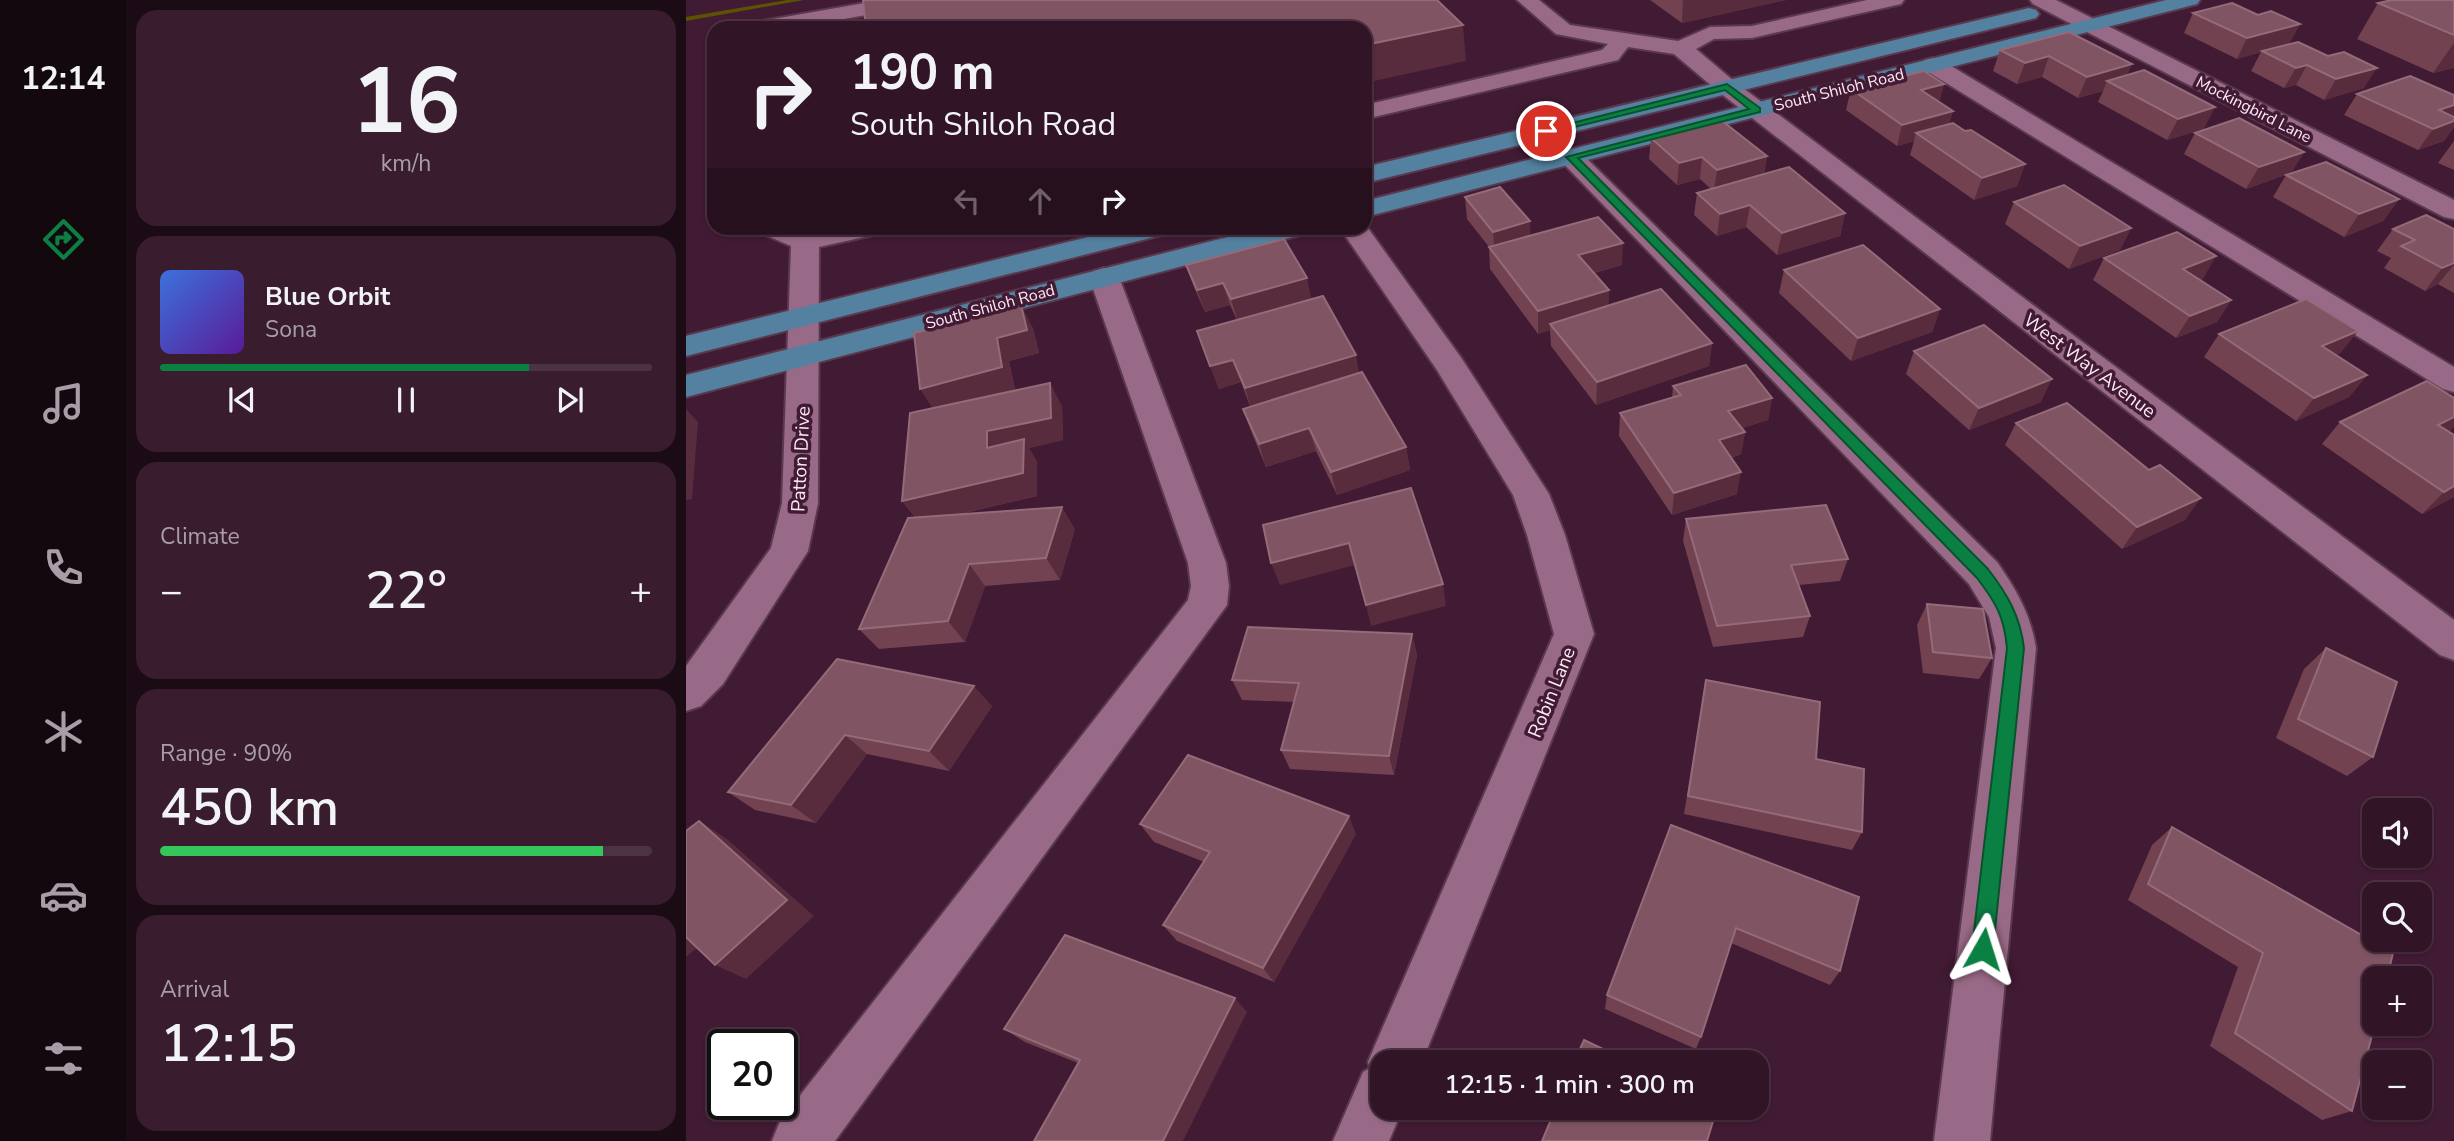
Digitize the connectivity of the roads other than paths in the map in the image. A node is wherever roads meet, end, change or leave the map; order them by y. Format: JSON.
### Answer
{"nodes":[{"id":1,"x":917,"y":0,"type":"edge"},
{"id":2,"x":1527,"y":0,"type":"edge"},
{"id":3,"x":1894,"y":0,"type":"edge"},
{"id":4,"x":2085,"y":0,"type":"edge"},
{"id":5,"x":2190,"y":0,"type":"edge"},
{"id":6,"x":2047,"y":4,"type":"edge"},
{"id":7,"x":797,"y":21,"type":"edge"},
{"id":8,"x":2090,"y":25,"type":"junction"},
{"id":9,"x":1623,"y":40,"type":"junction"},
{"id":10,"x":1681,"y":48,"type":"junction"},
{"id":11,"x":1933,"y":65,"type":"junction"},
{"id":12,"x":1727,"y":87,"type":"junction"},
{"id":13,"x":1757,"y":110,"type":"junction"},
{"id":14,"x":1372,"y":111,"type":"edge"},
{"id":15,"x":1571,"y":157,"type":"junction"},
{"id":16,"x":1372,"y":173,"type":"edge"},
{"id":17,"x":1372,"y":207,"type":"edge"},
{"id":18,"x":2454,"y":211,"type":"edge"},
{"id":19,"x":789,"y":235,"type":"edge"},
{"id":20,"x":837,"y":235,"type":"edge"},
{"id":21,"x":1128,"y":235,"type":"edge"},
{"id":22,"x":1267,"y":235,"type":"edge"},
{"id":23,"x":1359,"y":235,"type":"edge"},
{"id":24,"x":805,"y":242,"type":"junction"},
{"id":25,"x":1104,"y":277,"type":"junction"},
{"id":26,"x":805,"y":316,"type":"junction"},
{"id":27,"x":686,"y":346,"type":"edge"},
{"id":28,"x":804,"y":355,"type":"junction"},
{"id":29,"x":2454,"y":381,"type":"edge"},
{"id":30,"x":686,"y":386,"type":"edge"},
{"id":31,"x":2454,"y":643,"type":"edge"},
{"id":32,"x":686,"y":693,"type":"edge"},
{"id":33,"x":1400,"y":1050,"type":"edge"},
{"id":34,"x":1370,"y":1120,"type":"edge"},
{"id":35,"x":800,"y":1141,"type":"edge"},
{"id":36,"x":1361,"y":1141,"type":"edge"},
{"id":37,"x":1962,"y":1141,"type":"edge"}],
"edges":[{"from":1,"to":7,"type":"street"},
{"from":2,"to":9,"type":"street"},
{"from":3,"to":10,"type":"street"},
{"from":4,"to":6,"type":"main road","name":"South Shiloh Road"},
{"from":5,"to":8,"type":"main road","name":"South Shiloh Road"},
{"from":6,"to":8,"type":"street","name":"Mockingbird Lane"},
{"from":6,"to":12,"type":"main road","name":"South Shiloh Road"},
{"from":8,"to":11,"type":"main road","name":"South Shiloh Road"},
{"from":8,"to":18,"type":"street","name":"Mockingbird Lane"},
{"from":9,"to":10,"type":"street"},
{"from":9,"to":14,"type":"street"},
{"from":10,"to":12,"type":"street","name":"West Way Avenue"},
{"from":11,"to":13,"type":"main road","name":"South Shiloh Road"},
{"from":11,"to":29,"type":"street"},
{"from":12,"to":13,"type":"street","name":"West Way Avenue"},
{"from":12,"to":16,"type":"main road","name":"South Shiloh Road"},
{"from":13,"to":15,"type":"main road","name":"South Shiloh Road"},
{"from":13,"to":31,"type":"street","name":"West Way Avenue"},
{"from":15,"to":17,"type":"main road","name":"South Shiloh Road"},
{"from":15,"to":37,"type":"street"},
{"from":19,"to":24,"type":"street"},
{"from":20,"to":24,"type":"street"},
{"from":21,"to":26,"type":"main road","name":"South Shiloh Road"},
{"from":22,"to":25,"type":"main road","name":"South Shiloh Road"},
{"from":23,"to":33,"type":"street","name":"Robin Lane"},
{"from":24,"to":26,"type":"street","name":"Patton Drive"},
{"from":25,"to":28,"type":"main road","name":"South Shiloh Road"},
{"from":25,"to":35,"type":"street"},
{"from":26,"to":27,"type":"main road","name":"South Shiloh Road"},
{"from":26,"to":28,"type":"street","name":"Patton Drive"},
{"from":28,"to":30,"type":"main road","name":"South Shiloh Road"},
{"from":28,"to":32,"type":"street","name":"Patton Drive"},
{"from":34,"to":36,"type":"street"}]}
